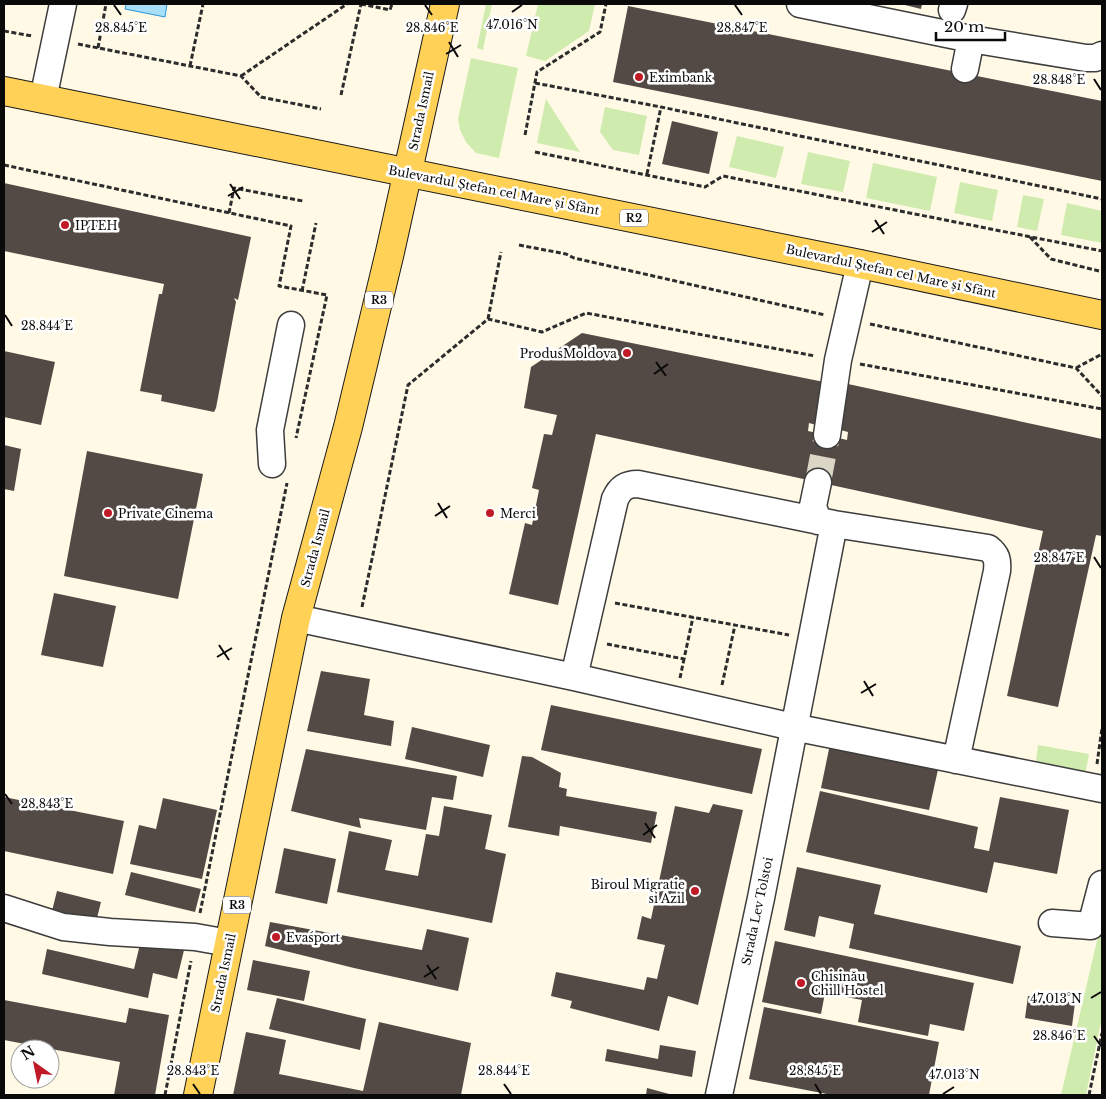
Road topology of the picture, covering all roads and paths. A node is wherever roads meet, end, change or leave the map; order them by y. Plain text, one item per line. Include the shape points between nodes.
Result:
1 (62, 4) edge
2 (106, 4) edge
3 (203, 4) edge
4 (347, 4) edge
5 (361, 4) edge
6 (392, 4) edge
7 (445, 4) edge
8 (606, 4) edge
9 (800, 4) edge
10 (4, 31) edge
11 (971, 39) junction
12 (56, 40) junction
13 (98, 48) junction
14 (1102, 55) edge
15 (190, 66) junction
16 (965, 70) dead end
17 (241, 76) junction
18 (535, 83) junction
19 (4, 91) edge
20 (341, 95) dead end
21 (43, 99) junction
22 (660, 107) junction
23 (321, 109) dead end
24 (525, 135) dead end
25 (535, 152) dead end
26 (4, 165) edge
27 (408, 173) junction
28 (647, 174) junction
29 (1102, 199) edge
30 (303, 201) dead end
31 (229, 213) junction
32 (316, 223) dead end
33 (1029, 236) junction
34 (519, 245) dead end
35 (1102, 251) edge
36 (501, 252) dead end
37 (566, 254) dead end
38 (860, 264) junction
39 (1099, 271) dead end
40 (302, 291) junction
41 (1102, 315) edge
42 (488, 319) junction
43 (291, 325) dead end
44 (1102, 354) edge
45 (838, 360) junction
46 (1076, 368) dead end
47 (1102, 409) edge
48 (827, 435) tunnel mouth
49 (296, 439) dead end
50 (280, 471) joint
51 (818, 482) tunnel mouth
52 (826, 522) junction
53 (605, 601) dead end
54 (693, 617) junction
55 (296, 618) junction
56 (735, 625) junction
57 (356, 632) junction
58 (794, 636) dead end
59 (607, 644) dead end
60 (684, 659) junction
61 (574, 677) junction
62 (680, 678) dead end
63 (722, 685) dead end
64 (793, 727) junction
65 (1102, 728) edge
66 (956, 760) junction
67 (1100, 777) edge
68 (1102, 884) edge
69 (4, 908) edge
70 (1052, 923) dead end
71 (195, 937) junction
72 (229, 943) junction
73 (1102, 1033) edge
74 (165, 1095) edge
75 (198, 1095) edge
76 (719, 1095) edge
77 (1089, 1095) edge

1 - 12 street
2 - 13 path
3 - 15 path
4 - 17 path
5 - 6 path via 390,10
5 - 20 path
7 - 27 main road, Strada Ismail
8 - 18 path via 600,32 537,72
9 - 11 street
10 - 12 path
11 - 14 street via 1086,58
11 - 16 street
12 - 13 path
12 - 21 street
13 - 15 path
15 - 17 path
17 - 23 path via 261,97
18 - 22 path
18 - 24 path
19 - 21 main road, Bulevardul Ștefan cel Mare și Sfânt / R2
21 - 27 main road, Bulevardul Ștefan cel Mare și Sfânt / R2
22 - 28 path
22 - 29 path
25 - 28 path
26 - 31 path
27 - 38 main road, Bulevardul Ștefan cel Mare și Sfânt / R2
27 - 55 main road, Strada Ismail / R3 via 348,427
28 - 33 path via 705,187 723,176
30 - 31 path via 234,188
31 - 40 path via 291,226 279,286
32 - 40 path
33 - 35 path
33 - 39 path via 1051,259
34 - 37 path
36 - 42 path
38 - 41 main road, Bulevardul Ștefan cel Mare și Sfânt / R2
38 - 45 street
40 - 49 path via 327,295
42 - 45 path via 542,332 586,312
42 - 57 path via 408,384
43 - 50 street via 270,430
44 - 46 path
45 - 47 path
45 - 48 street
50 - 71 path
51 - 52 street, Strada Lev Tolstoi via 813,506
52 - 61 street via 638,484 623,487 615,499
52 - 64 street, Strada Lev Tolstoi
52 - 66 street via 988,548 994,553 997,571
53 - 54 path
54 - 56 path
54 - 60 path
55 - 57 street
55 - 72 main road, Strada Ismail / R3
56 - 58 path
56 - 63 path
57 - 61 street
59 - 60 path
60 - 62 path
61 - 64 street
64 - 66 street
64 - 76 street, Strada Lev Tolstoi
65 - 67 path
66 - 67 street
68 - 70 street via 1091,926
69 - 71 street via 63,927
71 - 72 street
71 - 74 path
72 - 75 main road, Strada Ismail / R3
73 - 77 path

